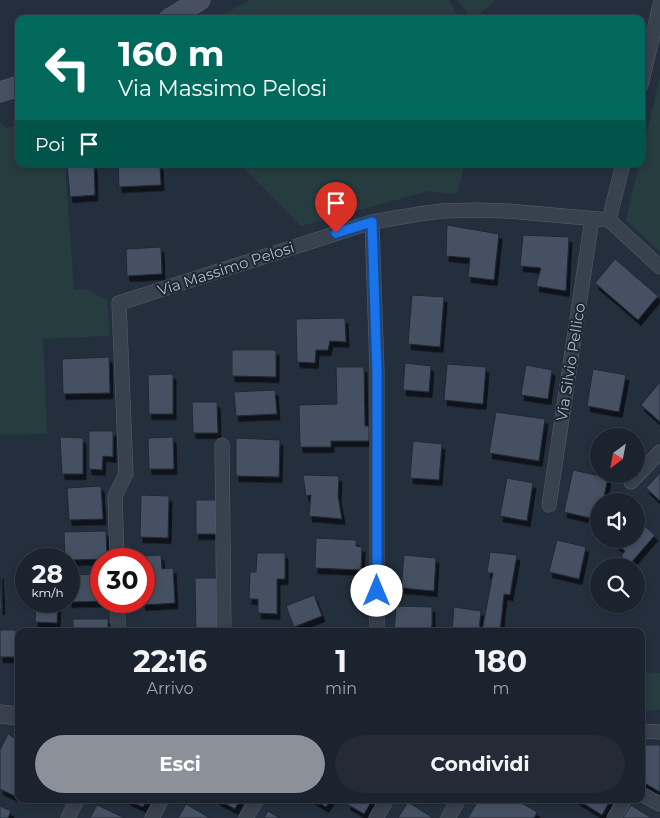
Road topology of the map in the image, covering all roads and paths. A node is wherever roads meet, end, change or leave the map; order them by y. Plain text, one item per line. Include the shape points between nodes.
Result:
1 (200, 0) edge
2 (660, 5) edge
3 (176, 15) edge
4 (645, 68) edge
5 (15, 87) edge
6 (0, 92) edge
7 (622, 167) edge
8 (592, 219) junction
9 (609, 220) junction
10 (372, 222) junction
11 (660, 267) edge
12 (222, 445) dead end
13 (660, 452) edge
14 (645, 468) edge
15 (549, 505) dead end
16 (116, 548) edge
17 (118, 613) edge
18 (118, 628) edge
19 (224, 628) edge
20 (377, 628) edge
21 (0, 714) edge
22 (15, 716) edge
23 (645, 731) edge
24 (660, 732) edge
25 (645, 796) edge
26 (75, 803) edge
27 (160, 803) edge
28 (255, 803) edge
29 (385, 803) edge
30 (457, 803) edge
31 (623, 803) edge
32 (660, 804) edge
33 (68, 818) edge
34 (152, 818) edge
35 (246, 818) edge
36 (376, 818) edge
37 (448, 818) edge
38 (614, 818) edge

1 - 3 main road
2 - 4 street
5 - 6 main road
7 - 9 street
8 - 9 street, Via Massimo Pelosi
8 - 10 street, Via Massimo Pelosi via 475,210 442,211
8 - 15 street, Via Silvio Pellico
9 - 11 street
10 - 16 street, Via Massimo Pelosi via 119,303 126,474 115,496
10 - 20 street via 377,372
12 - 19 street
13 - 14 street
17 - 18 street
21 - 22 street
23 - 24 street
25 - 32 street
26 - 33 street
27 - 34 street
28 - 35 street
29 - 36 street
30 - 37 street
31 - 38 street

